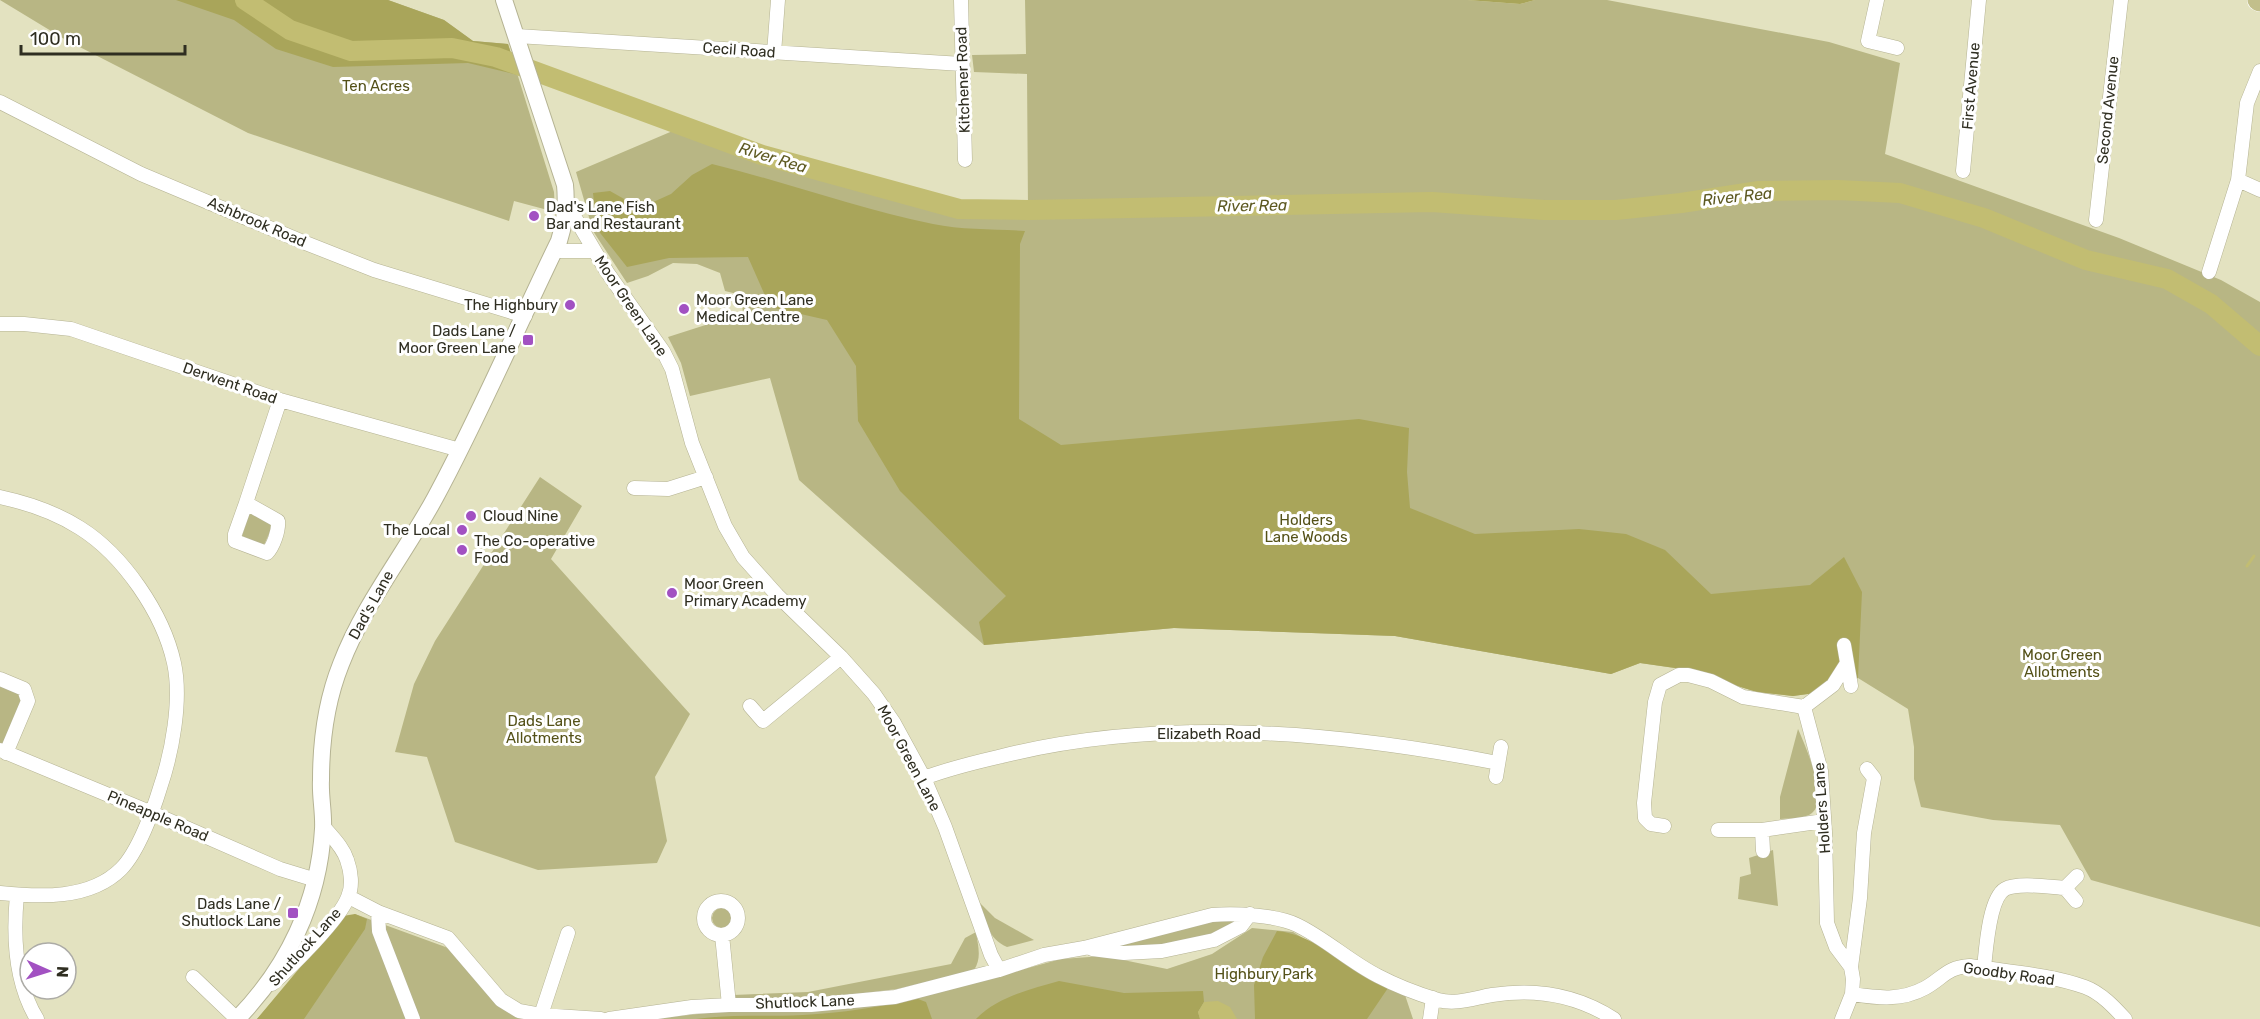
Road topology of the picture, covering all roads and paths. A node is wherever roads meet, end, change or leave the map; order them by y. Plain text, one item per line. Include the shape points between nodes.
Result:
1 (504, 0) edge
2 (778, 0) edge
3 (960, 0) edge
4 (1877, 0) edge
5 (1978, 0) edge
6 (2121, 0) edge
7 (519, 42) junction
8 (1897, 48) dead end
9 (774, 53) junction
10 (962, 63) junction
11 (2260, 71) edge
12 (0, 102) edge
13 (965, 160) dead end
14 (1963, 171) dead end
15 (2238, 180) junction
16 (2260, 190) edge
17 (567, 204) junction
18 (2096, 220) dead end
19 (555, 251) junction
20 (594, 251) junction
21 (2209, 272) dead end
22 (525, 316) junction
23 (0, 324) edge
24 (280, 400) junction
25 (460, 450) junction
26 (706, 477) junction
27 (634, 488) dead end
28 (0, 497) edge
29 (246, 503) dead end
30 (1844, 645) dead end
31 (841, 657) junction
32 (1847, 663) junction
33 (0, 679) edge
34 (1851, 686) dead end
35 (750, 706) dead end
36 (1803, 707) junction
37 (1501, 747) dead end
38 (3, 751) edge
39 (1498, 763) junction
40 (1867, 769) dead end
41 (1496, 777) dead end
42 (924, 778) junction
43 (152, 813) junction
44 (1824, 821) junction
45 (323, 826) junction
46 (1664, 826) dead end
47 (1718, 830) dead end
48 (1762, 831) junction
49 (1763, 851) dead end
50 (2077, 876) dead end
51 (316, 880) junction
52 (2065, 888) junction
53 (0, 893) edge
54 (17, 895) junction
55 (349, 897) junction
56 (2076, 901) dead end
57 (378, 912) junction
58 (1250, 914) junction
59 (568, 933) dead end
60 (722, 935) dead end
61 (1084, 948) junction
62 (1851, 967) junction
63 (1984, 968) junction
64 (999, 970) junction
65 (193, 977) dead end
66 (1852, 994) junction
67 (260, 995) junction
68 (1432, 998) junction
69 (729, 1005) junction
70 (541, 1015) junction
71 (36, 1019) edge
72 (237, 1019) edge
73 (413, 1019) edge
74 (601, 1019) edge
75 (609, 1019) edge
76 (1430, 1019) edge
77 (1614, 1019) edge
78 (1842, 1019) edge
79 (2125, 1019) edge

1 - 7 street, Moor Green Lane
2 - 9 street
3 - 10 street, Kitchener Road
4 - 8 street via 1868,41
5 - 14 street, First Avenue
6 - 18 street, Second Avenue
7 - 9 street, Cecil Road
7 - 17 street, Moor Green Lane via 566,184
9 - 10 street, Cecil Road
10 - 13 street, Kitchener Road
11 - 15 street via 2247,103
12 - 22 street, Ashbrook Road via 141,174 303,242 374,270
15 - 16 street
15 - 21 street
17 - 19 street, Dad's Lane
17 - 20 street, Moor Green Lane
19 - 20 street, Moor Green Lane
19 - 22 street, Dad's Lane
20 - 26 street, Moor Green Lane via 672,369 692,443
22 - 25 street, Dad's Lane
23 - 24 street, Derwent Road via 70,329
24 - 25 street, Derwent Road
24 - 29 street
25 - 45 street, Dad's Lane via 367,606 339,667 322,748
26 - 27 street via 668,489
26 - 31 street, Moor Green Lane via 725,526 743,557
28 - 43 street via 24,502 81,529 110,552 139,587 158,619 174,663 176,711 168,760
30 - 32 street
31 - 35 street via 764,722
31 - 42 street, Moor Green Lane via 874,693
32 - 34 street
32 - 36 street via 1833,686
33 - 38 street via 24,688 28,701
36 - 44 street, Holders Lane via 1821,771
36 - 46 street via 1743,697 1688,675 1678,675 1660,685 1644,803 1645,818 1651,824
37 - 39 street
38 - 43 street, Pineapple Road
39 - 41 street
39 - 42 street, Elizabeth Road via 1341,738 1190,733 1125,735 1038,747
40 - 62 street via 1874,778 1864,833
42 - 64 street, Moor Green Lane
43 - 51 street, Pineapple Road via 280,869
43 - 54 street via 121,869 104,881 66,894
44 - 48 street
44 - 62 street, Holders Lane via 1827,923 1836,947
45 - 51 street, Dad's Lane
45 - 55 street, Shutlock Lane via 348,861
47 - 48 street
48 - 49 street
50 - 52 street
51 - 67 street, Dad's Lane via 291,946
52 - 56 street
52 - 63 street via 2016,886 1998,895
53 - 54 street
54 - 71 street via 16,948 25,998
55 - 57 street, Shutlock Lane
55 - 67 street, Shutlock Lane via 335,919
57 - 70 street, Shutlock Lane via 448,938 501,1000 519,1011
57 - 73 street via 379,931
58 - 61 street via 1212,915
58 - 61 street via 1241,926 1220,937 1162,951 1124,953
58 - 68 street via 1295,924 1378,976
59 - 70 street
60 - 69 street
61 - 64 street via 1044,955
62 - 66 street
63 - 66 street, Goodby Road via 1957,966 1925,988 1898,998
63 - 79 street, Goodby Road via 2086,987 2111,1003
64 - 69 street, Shutlock Lane via 895,997 811,1005
65 - 72 street
66 - 78 street
67 - 72 street, Dad's Lane
68 - 76 street
68 - 77 street via 1445,1002 1526,992 1553,994 1592,1006
69 - 75 street, Shutlock Lane
70 - 74 street, Shutlock Lane

